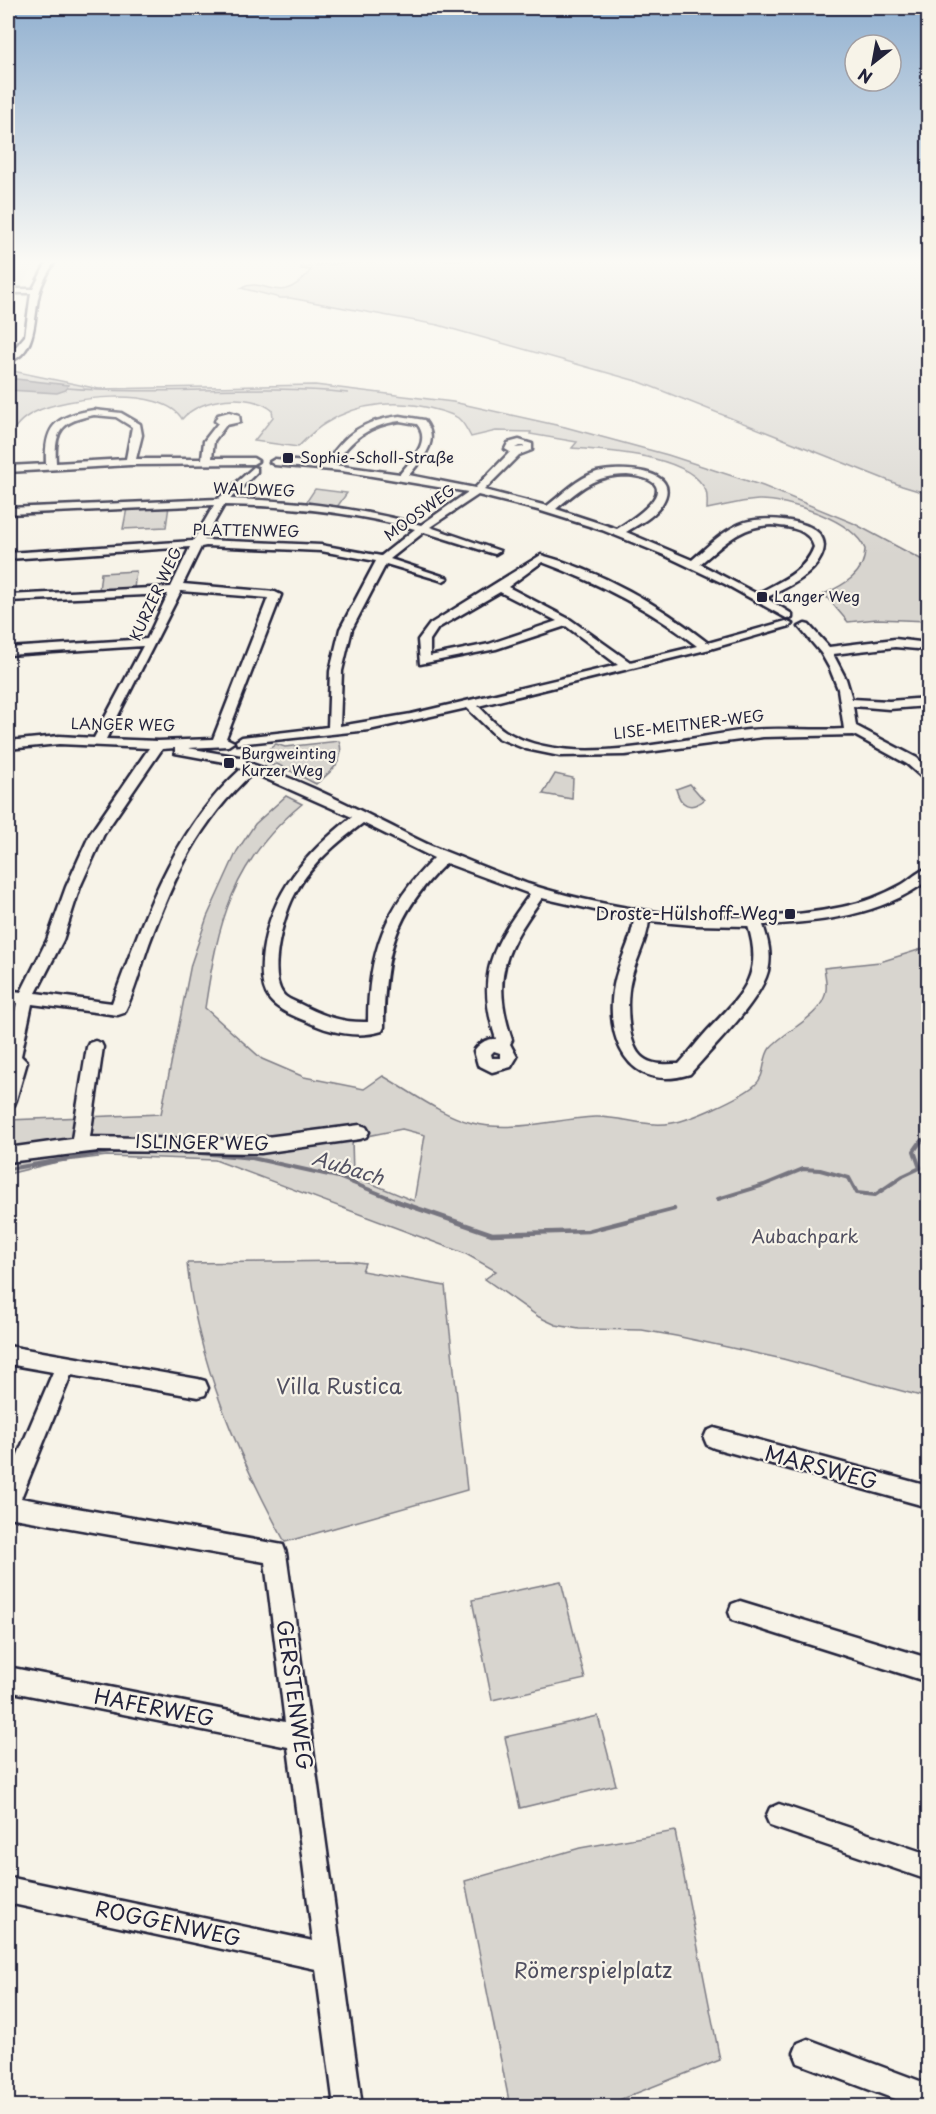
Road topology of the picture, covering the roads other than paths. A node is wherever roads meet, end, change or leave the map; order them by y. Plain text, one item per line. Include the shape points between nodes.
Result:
1 (224, 422) dead end
2 (517, 452) dead end
3 (207, 461) junction
4 (130, 462) junction
5 (262, 462) junction
6 (51, 466) junction
7 (328, 466) junction
8 (8, 469) edge
9 (404, 475) junction
10 (477, 490) junction
11 (220, 503) junction
12 (548, 510) junction
13 (8, 512) edge
14 (423, 527) junction
15 (618, 533) junction
16 (195, 544) junction
17 (495, 551) dead end
18 (8, 556) edge
19 (382, 559) junction
20 (694, 564) junction
21 (443, 578) dead end
22 (500, 587) junction
23 (176, 589) junction
24 (8, 598) edge
25 (758, 598) junction
26 (796, 619) junction
27 (567, 622) junction
28 (151, 642) junction
29 (928, 646) edge
30 (706, 647) junction
31 (8, 651) edge
32 (827, 651) junction
33 (628, 666) junction
34 (847, 702) junction
35 (928, 702) edge
36 (470, 704) junction
37 (334, 730) junction
38 (855, 731) junction
39 (266, 738) junction
40 (99, 740) junction
41 (218, 741) junction
42 (240, 742) junction
43 (8, 745) edge
44 (158, 745) junction
45 (228, 760) junction
46 (253, 760) junction
47 (928, 772) edge
48 (361, 817) junction
49 (444, 856) junction
50 (928, 873) edge
51 (538, 893) junction
52 (642, 916) junction
53 (754, 922) junction
54 (8, 996) edge
55 (26, 998) junction
56 (501, 1046) dead end
57 (95, 1047) dead end
58 (8, 1100) edge
59 (360, 1132) dead end
60 (80, 1145) junction
61 (8, 1155) edge
62 (8, 1355) edge
63 (66, 1364) junction
64 (198, 1388) dead end
65 (714, 1438) dead end
66 (928, 1497) edge
67 (8, 1504) edge
68 (740, 1612) dead end
69 (928, 1670) edge
70 (8, 1679) edge
71 (300, 1737) junction
72 (779, 1817) dead end
73 (928, 1867) edge
74 (8, 1890) edge
75 (328, 1958) junction
76 (808, 2053) dead end
77 (928, 2098) edge
78 (348, 2106) edge

1 - 3 street via 209,441
2 - 10 street, MOOSWEG
3 - 4 street
3 - 5 street
4 - 6 street
4 - 6 street via 136,426 121,415 103,412 74,418 56,430 51,440
5 - 7 street
5 - 11 street, KURZER WEG
6 - 8 street
7 - 9 street
7 - 9 street via 358,431 379,421 403,418 422,425 427,440
9 - 10 street
10 - 12 street
10 - 14 street, MOOSWEG
11 - 13 street, WALDWEG
11 - 14 street, WALDWEG via 340,510
11 - 16 street, KURZER WEG
12 - 15 street
12 - 15 street via 597,475 619,471 643,473 658,483 660,499
14 - 17 street, WALDWEG
14 - 19 street, MOOSWEG
15 - 20 street
16 - 18 street, PLATTENWEG
16 - 19 street, PLATTENWEG via 321,548
16 - 23 street, KURZER WEG
19 - 21 street, PLATTENWEG
19 - 37 street, MOOSWEG via 346,629 336,671
20 - 25 street
20 - 25 street via 751,523 773,520 812,534 818,542 814,560 795,577
22 - 27 street
22 - 27 street via 434,626 424,640 423,661 492,647
22 - 30 street via 541,558 640,601 676,622
23 - 24 street
23 - 28 street, KURZER WEG
23 - 41 street via 275,595
25 - 26 street
26 - 30 street, LANGER WEG
26 - 32 street
27 - 33 street
28 - 31 street
28 - 40 street, KURZER WEG
29 - 32 street via 895,644
30 - 33 street, LANGER WEG
32 - 34 street via 838,670
33 - 36 street, LANGER WEG
34 - 35 street
34 - 38 street via 848,723
36 - 37 street, LANGER WEG
36 - 38 street, LISE-MEITNER-WEG via 505,736 565,751 662,748 778,731 828,735
37 - 39 street, LANGER WEG
38 - 47 street
39 - 42 street, LANGER WEG
39 - 46 street
40 - 43 street, LANGER WEG
40 - 44 street, LANGER WEG
41 - 42 street, LANGER WEG
41 - 44 street, LANGER WEG
42 - 45 street via 223,748 222,755
42 - 46 street via 251,744
44 - 45 street
44 - 55 street via 97,834 73,886 55,940
45 - 46 street
46 - 48 street
46 - 55 street via 216,801 188,842 161,897 118,1009
48 - 49 street
48 - 49 street via 298,877 287,893 274,932 271,983 275,995 323,1024 356,1029 376,1027 378,979 394,922 402,903
49 - 51 street
50 - 53 street via 898,894 870,905 814,917
51 - 52 street
51 - 56 street via 511,930 494,974 495,1018 504,1040
52 - 53 street
52 - 53 street via 621,987 622,1030 634,1060 646,1067 672,1071 684,1070 753,992 763,966
54 - 55 street
55 - 58 street via 11,1062 19,1062
57 - 60 street
59 - 60 street, ISLINGER WEG via 227,1147 131,1142
60 - 61 street, ISLINGER WEG
62 - 63 street
63 - 64 street
63 - 67 street
65 - 66 street, MARSWEG
67 - 71 street, GERSTENWEG via 275,1553
68 - 69 street
70 - 71 street, HAFERWEG
71 - 75 street, GERSTENWEG
72 - 73 street
74 - 75 street, ROGGENWEG
75 - 78 street, GERSTENWEG
76 - 77 street

